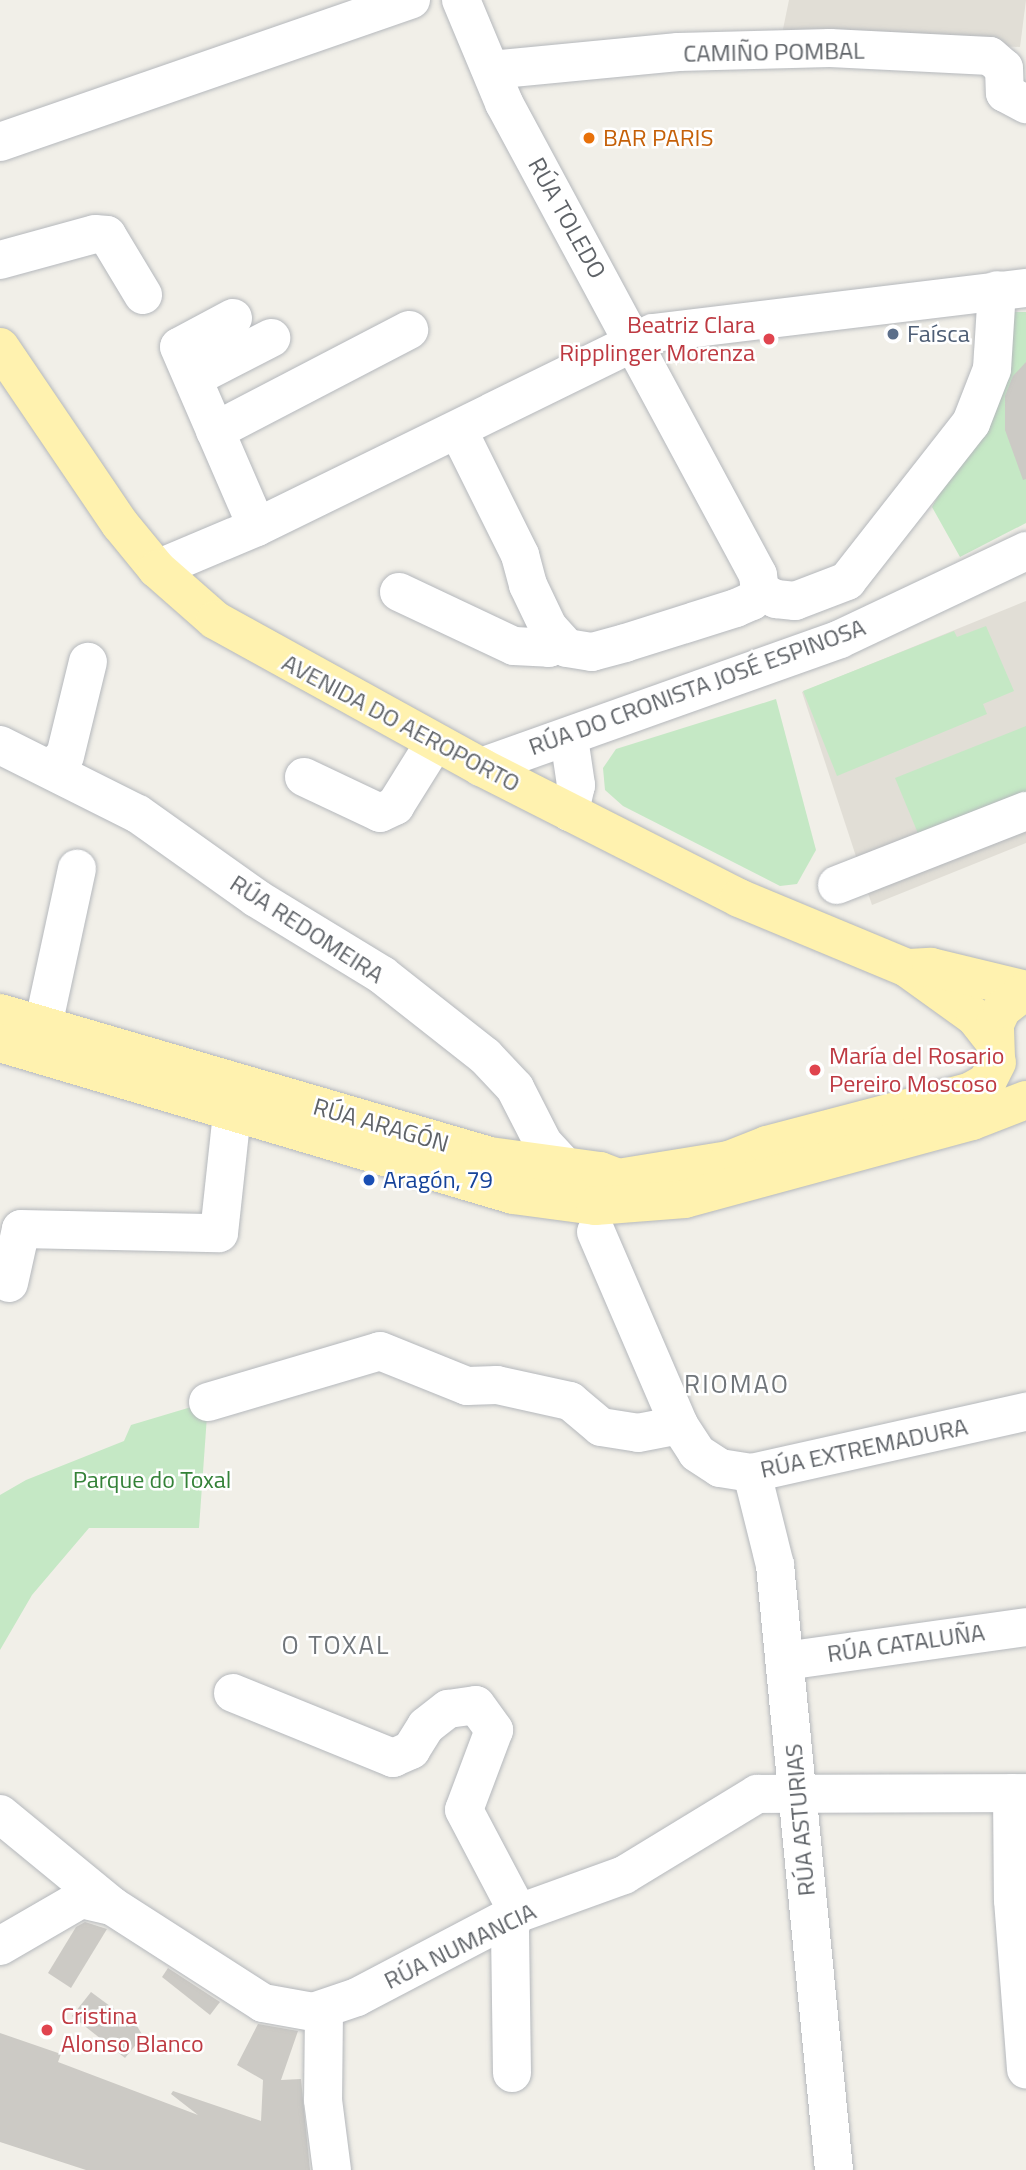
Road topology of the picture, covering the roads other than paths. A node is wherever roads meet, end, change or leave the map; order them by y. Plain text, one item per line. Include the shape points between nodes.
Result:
1 (411, 0) edge
2 (461, 0) edge
3 (491, 71) junction
4 (1026, 104) edge
5 (0, 142) edge
6 (0, 260) edge
7 (1012, 289) edge
8 (144, 295) dead end
9 (233, 318) dead end
10 (409, 330) dead end
11 (271, 338) dead end
12 (635, 341) junction
13 (0, 347) edge
14 (193, 378) junction
15 (215, 430) junction
16 (458, 430) junction
17 (257, 527) junction
18 (1026, 551) edge
19 (157, 569) junction
20 (760, 591) junction
21 (399, 592) dead end
22 (558, 642) junction
23 (88, 663) dead end
24 (555, 741) junction
25 (435, 742) junction
26 (0, 745) edge
27 (481, 767) junction
28 (51, 768) junction
29 (304, 776) dead end
30 (535, 794) junction
31 (1026, 811) edge
32 (570, 812) junction
33 (77, 869) dead end
34 (837, 885) dead end
35 (1026, 964) edge
36 (919, 968) junction
37 (1026, 990) edge
38 (0, 1013) edge
39 (43, 1026) junction
40 (0, 1043) edge
41 (995, 1051) junction
42 (1026, 1090) edge
43 (1026, 1100) edge
44 (232, 1113) junction
45 (566, 1168) junction
46 (603, 1205) junction
47 (9, 1283) dead end
48 (208, 1402) dead end
49 (1026, 1412) edge
50 (680, 1426) junction
51 (752, 1473) junction
52 (1026, 1627) edge
53 (785, 1661) junction
54 (233, 1693) dead end
55 (796, 1792) junction
56 (1019, 1793) edge
57 (0, 1814) edge
58 (112, 1906) junction
59 (511, 1916) junction
60 (0, 1945) edge
61 (324, 2010) junction
62 (1026, 2070) edge
63 (512, 2073) dead end
64 (332, 2170) edge
65 (834, 2170) edge

1 - 5 street
2 - 3 street, RÚA TOLEDO
3 - 4 street, CAMIÑO POMBAL via 678,52 830,48 990,55 1004,68 1005,93
3 - 12 street, RÚA TOLEDO
6 - 8 street via 95,234 107,235
7 - 12 street via 682,327
7 - 20 street via 992,369 971,423 847,581 795,601
9 - 14 street via 179,347
10 - 15 street
11 - 14 street
12 - 16 street
12 - 20 street, RÚA TOLEDO via 758,575
13 - 19 main road, AVENIDA DO AEROPORTO via 87,481
14 - 15 street
15 - 17 street
16 - 17 street
16 - 22 street
17 - 19 street
18 - 24 street, RÚA DO CRONISTA JOSÉ ESPINOSA via 840,639
19 - 25 main road, AVENIDA DO AEROPORTO via 188,599 253,644
20 - 22 street via 752,601 736,608 592,652
21 - 22 street via 514,646 548,648
23 - 28 street via 65,756
24 - 27 street, RÚA DO CRONISTA JOSÉ ESPINOSA
24 - 30 street
24 - 32 street via 576,785
25 - 27 main road, AVENIDA DO AEROPORTO
25 - 29 street via 395,806 380,813
26 - 28 street, RÚA REDOMEIRA
27 - 30 main road, AVENIDA DO AEROPORTO
28 - 45 street, RÚA REDOMEIRA via 138,814 256,898 382,975 515,1088 543,1143
30 - 32 main road, AVENIDA DO AEROPORTO
31 - 34 street
32 - 36 main road, AVENIDA DO AEROPORTO via 738,898
33 - 39 street
35 - 36 main road via 963,960
36 - 37 main road, AVENIDA DO AEROPORTO
36 - 41 main road, AVENIDA DO AEROPORTO via 975,1017
37 - 41 main road, RÚA ARAGÓN via 1002,1009
38 - 39 main road, RÚA ARAGÓN
39 - 45 main road, RÚA ARAGÓN via 490,1156
40 - 44 main road, RÚA ARAGÓN
41 - 42 main road via 1003,1073
41 - 46 main road, RÚA ARAGÓN via 987,1082 969,1092 729,1160
43 - 46 main road, RÚA ARAGÓN via 972,1121 685,1199
44 - 46 main road, RÚA ARAGÓN via 513,1195
44 - 47 street via 219,1233 21,1229
45 - 46 main road, RÚA ARAGÓN via 600,1171
46 - 50 street, RÚA EXTREMADURA
48 - 50 street via 380,1351 467,1386 496,1385 570,1401 601,1427 638,1433
49 - 51 street, RÚA EXTREMADURA
50 - 51 street, RÚA EXTREMADURA via 706,1462
51 - 53 street, RÚA ASTURIAS via 775,1565
52 - 53 street, RÚA CATALUÑA
53 - 55 street, RÚA ASTURIAS
54 - 59 street via 393,1758 411,1750 426,1726 448,1709 476,1705 494,1730 464,1810 514,1905
55 - 56 street, RÚA NUMANCIA
55 - 59 street, RÚA NUMANCIA via 757,1794 624,1875
55 - 65 street, RÚA ASTURIAS
56 - 62 street via 1013,1900
57 - 58 street
58 - 60 street, RÚA NUMANCIA via 71,1901
58 - 61 street, RÚA NUMANCIA via 263,2003 289,2010
59 - 61 street, RÚA NUMANCIA
59 - 63 street
61 - 64 street via 323,2100

